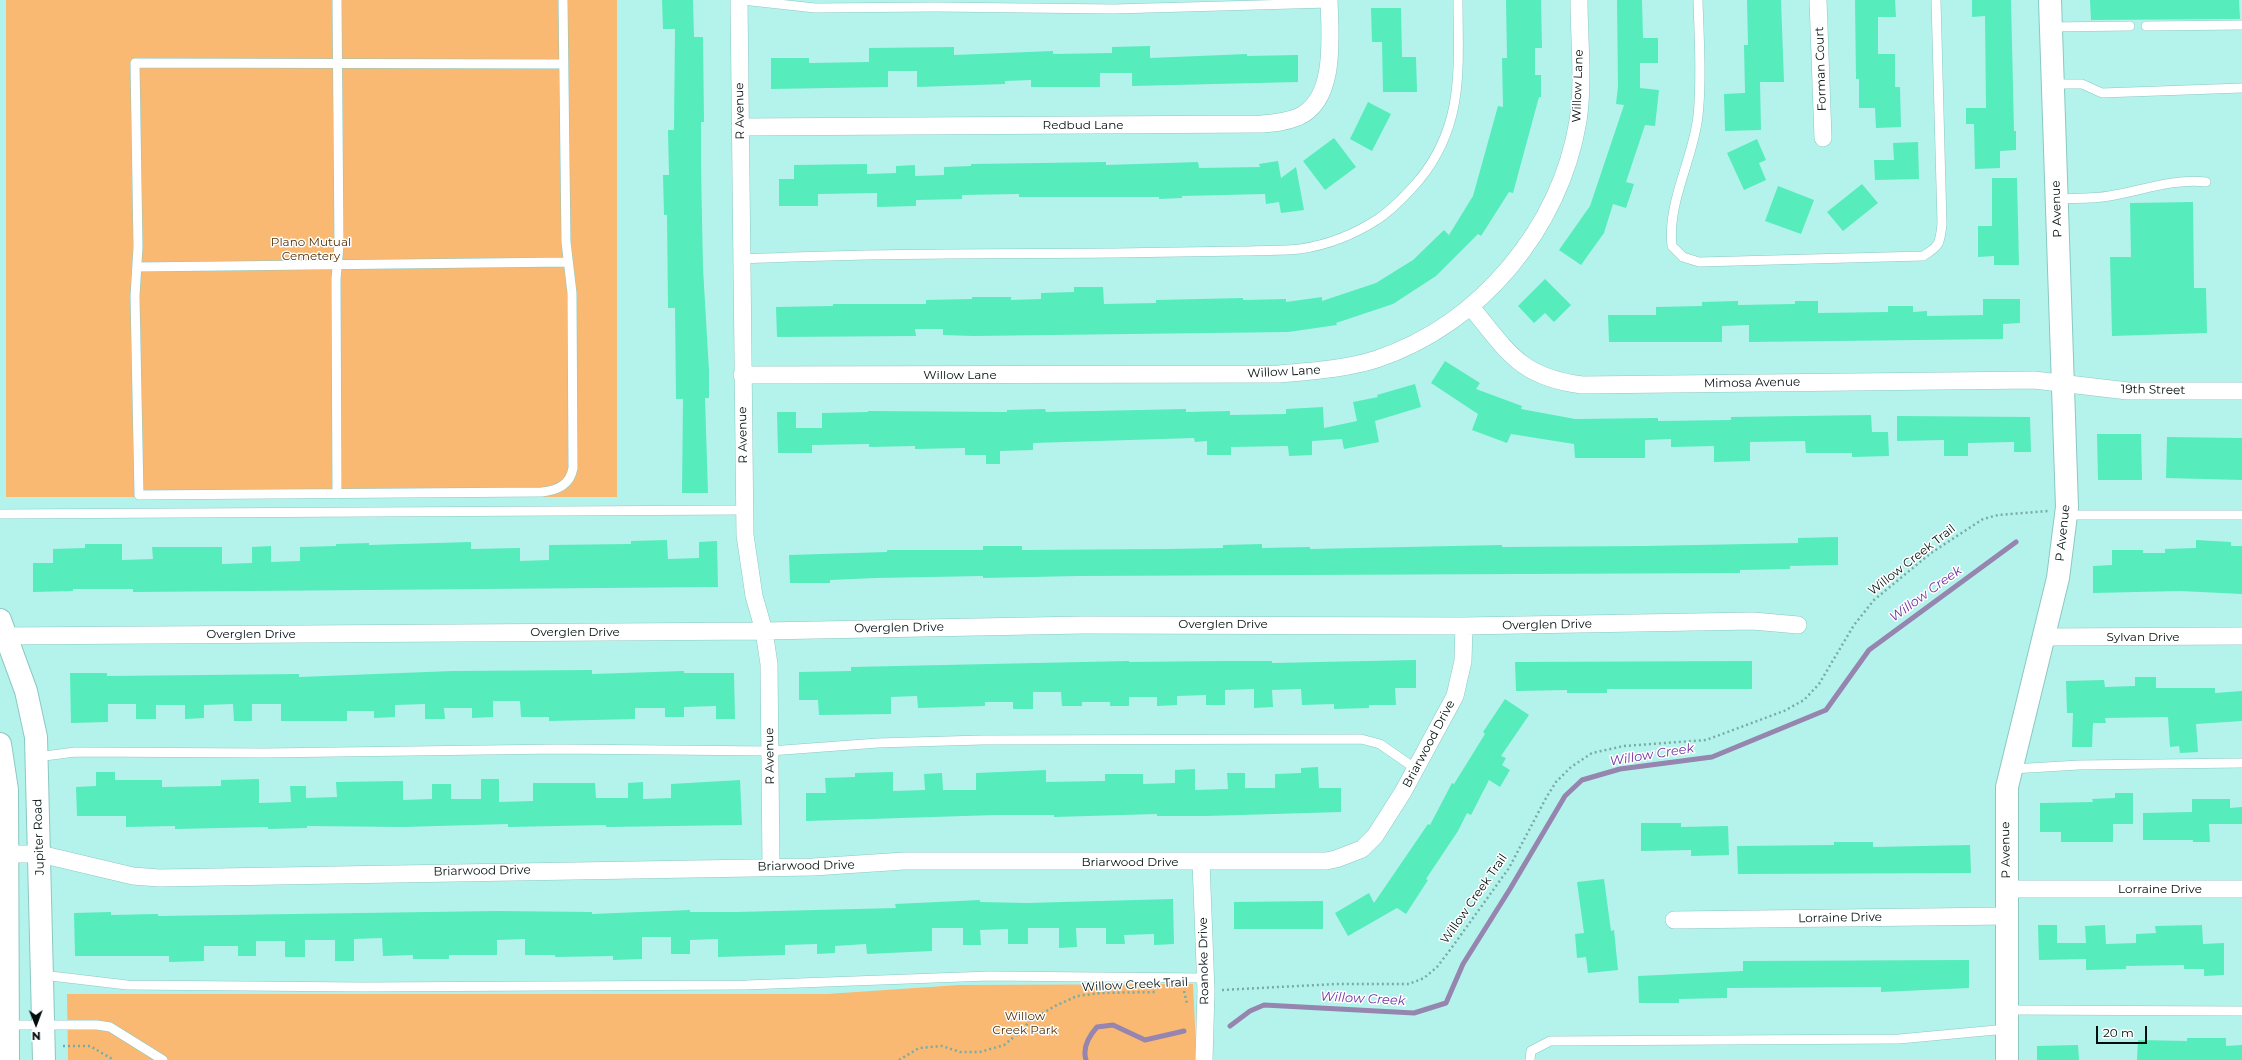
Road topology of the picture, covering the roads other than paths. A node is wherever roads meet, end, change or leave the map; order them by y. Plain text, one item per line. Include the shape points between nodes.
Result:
1 (337, 0) edge
2 (563, 0) edge
3 (738, 0) edge
4 (742, 0) edge
5 (1458, 0) edge
6 (1579, 0) edge
7 (1698, 0) edge
8 (1818, 0) edge
9 (1936, 0) edge
10 (2050, 0) edge
11 (1329, 2) edge
12 (2242, 25) edge
13 (2130, 26) dead end
14 (2146, 26) dead end
15 (2051, 27) junction
16 (337, 63) junction
17 (564, 64) junction
18 (2052, 84) junction
19 (2242, 88) edge
20 (740, 127) junction
21 (1823, 138) dead end
22 (2206, 182) dead end
23 (2057, 199) junction
24 (741, 259) junction
25 (568, 262) junction
26 (338, 265) junction
27 (137, 267) junction
28 (1471, 307) junction
29 (742, 375) junction
30 (2064, 384) junction
31 (2242, 391) edge
32 (337, 494) junction
33 (744, 510) junction
34 (2066, 511) junction
35 (0, 514) edge
36 (2242, 515) edge
37 (1798, 625) dead end
38 (1464, 626) junction
39 (2, 630) edge
40 (764, 631) junction
41 (2242, 636) edge
42 (2044, 637) junction
43 (0, 744) edge
44 (770, 751) junction
45 (37, 757) junction
46 (2242, 763) edge
47 (1416, 769) junction
48 (2010, 769) junction
49 (4, 854) edge
50 (40, 854) junction
51 (1201, 862) junction
52 (771, 867) junction
53 (2006, 889) junction
54 (2242, 889) edge
55 (2006, 916) junction
56 (1674, 920) dead end
57 (42, 974) junction
58 (1206, 984) junction
59 (2242, 1010) edge
60 (2007, 1020) junction
61 (8, 1025) junction
62 (43, 1025) junction
63 (54, 1056) edge
64 (8, 1060) edge
65 (163, 1060) edge
66 (1204, 1060) edge
67 (1530, 1060) edge
68 (2007, 1060) edge

1 - 16 lane
2 - 17 lane
3 - 20 street, R Avenue
4 - 11 lane via 815,8 1114,9
5 - 24 lane via 1458,61 1454,108 1450,127 1431,165 1410,190 1380,218 1360,230 1325,244 1299,249 1191,252
6 - 28 street, Willow Lane via 1578,120 1566,165 1552,202 1527,246 1498,281
7 - 9 lane via 1698,116 1672,215 1670,232 1672,246 1683,257 1699,262 1923,256 1940,243 1942,224
8 - 21 street, Forman Court
10 - 15 street, P Avenue
11 - 20 street, Redbud Lane via 1330,50 1326,81 1316,104 1299,117 1289,120 1262,124
12 - 14 lane
13 - 15 lane
15 - 18 street, P Avenue
16 - 17 lane
16 - 26 lane
16 - 27 lane via 136,63
17 - 25 lane
18 - 19 lane via 2082,84 2102,93
18 - 23 street, P Avenue
20 - 24 street, R Avenue
22 - 23 lane via 2192,180 2108,196
23 - 30 street, P Avenue
24 - 29 street, R Avenue
25 - 26 lane
25 - 32 lane via 572,293 573,468 567,483 542,492
26 - 27 lane
26 - 32 lane
27 - 32 lane via 135,296 138,495
28 - 29 street, Willow Lane via 1400,349 1377,359 1324,370 1279,374
28 - 30 street, Mimosa Avenue via 1510,355 1528,369 1546,378 1576,384 2034,380
29 - 33 street, R Avenue
30 - 31 street, 19th Street via 2128,391
30 - 34 street, P Avenue
33 - 35 lane
33 - 40 street, R Avenue via 744,535 749,569
34 - 36 lane
34 - 42 street, P Avenue via 2062,558
37 - 38 street, Overglen Drive via 1753,621
38 - 40 street, Overglen Drive via 1092,625
38 - 47 street, Briarwood Drive via 1463,661 1455,696
39 - 40 street, Overglen Drive
39 - 45 street, Jupiter Road via 26,691 36,737
40 - 44 street, R Avenue via 769,664
41 - 42 street, Sylvan Drive
42 - 48 street, P Avenue
43 - 49 street via 7,790
44 - 45 lane via 559,749 281,753 75,752
44 - 47 lane via 878,743 982,740 1361,739 1380,744
44 - 52 street, R Avenue
45 - 50 street, Jupiter Road
46 - 48 lane via 2079,765
47 - 51 street, Briarwood Drive via 1374,836 1362,849 1326,861
48 - 53 street, P Avenue via 2005,819
49 - 50 street, Briarwood Drive
49 - 61 street
50 - 52 street, Briarwood Drive via 133,876 159,878
50 - 57 street, Jupiter Road
51 - 52 street, Briarwood Drive via 904,861
51 - 58 street, Roanoke Drive
53 - 54 street, Lorraine Drive
53 - 55 street, P Avenue
55 - 56 street, Lorraine Drive
55 - 60 street, P Avenue
57 - 58 lane via 127,985 346,987 746,985 989,976
57 - 62 street, Jupiter Road
58 - 66 street, Roanoke Drive
59 - 60 lane
60 - 67 lane via 1899,1039 1550,1041 1532,1051
60 - 68 street, P Avenue
61 - 62 lane
61 - 64 street
62 - 63 street, Jupiter Road
62 - 65 lane via 110,1027

